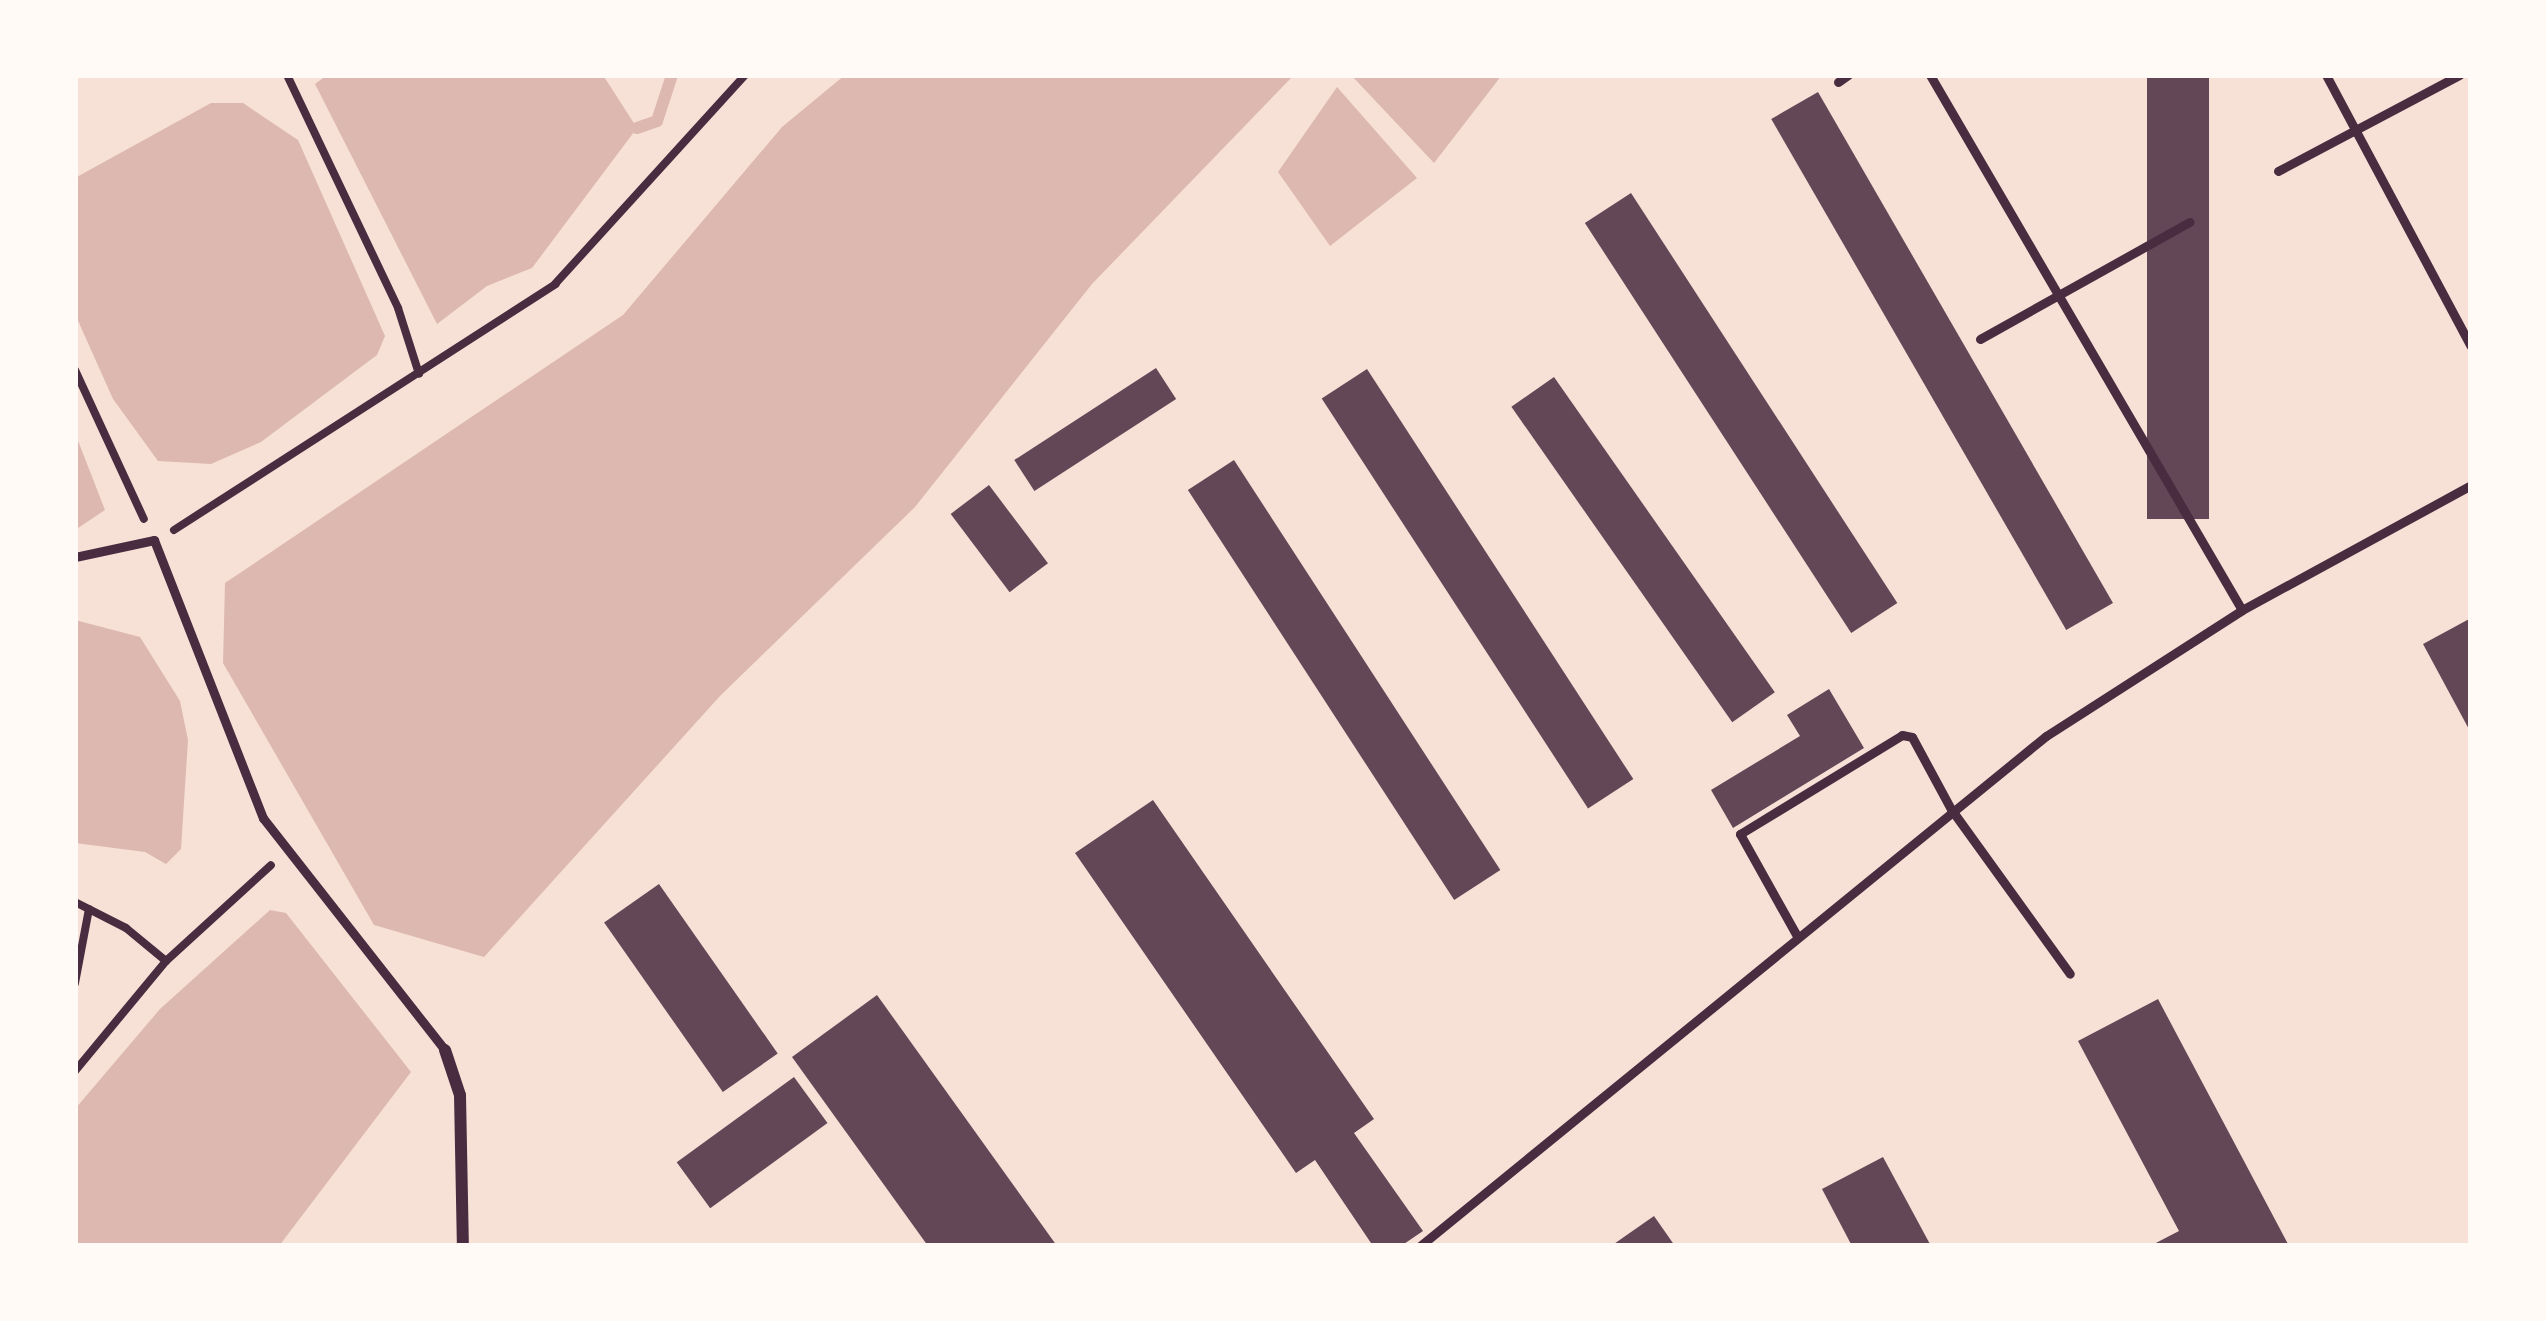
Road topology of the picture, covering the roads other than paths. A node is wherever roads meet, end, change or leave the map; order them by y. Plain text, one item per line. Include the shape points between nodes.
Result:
1 (1848, 75) edge
2 (1930, 75) edge
3 (2326, 75) edge
4 (2459, 75) edge
5 (1838, 82) dead end
6 (2355, 129) junction
7 (2278, 171) dead end
8 (2189, 221) dead end
9 (2059, 297) junction
10 (1980, 339) dead end
11 (2471, 346) edge
12 (2471, 485) edge
13 (75, 557) edge
14 (2242, 610) junction
15 (1951, 809) junction
16 (1797, 936) junction
17 (2070, 974) dead end
18 (445, 1050) joint
19 (463, 1246) edge
20 (1420, 1246) edge

1 - 5 lane
2 - 9 lane
3 - 6 lane
4 - 6 lane
6 - 7 lane
6 - 11 lane
8 - 9 lane
9 - 10 lane
9 - 14 lane
12 - 14 lane
13 - 18 lane via 154,540 263,818
14 - 15 lane via 2046,736
15 - 16 lane
15 - 16 lane via 1912,737 1902,735 1740,834
15 - 17 lane
16 - 20 lane
18 - 19 street via 460,1095

